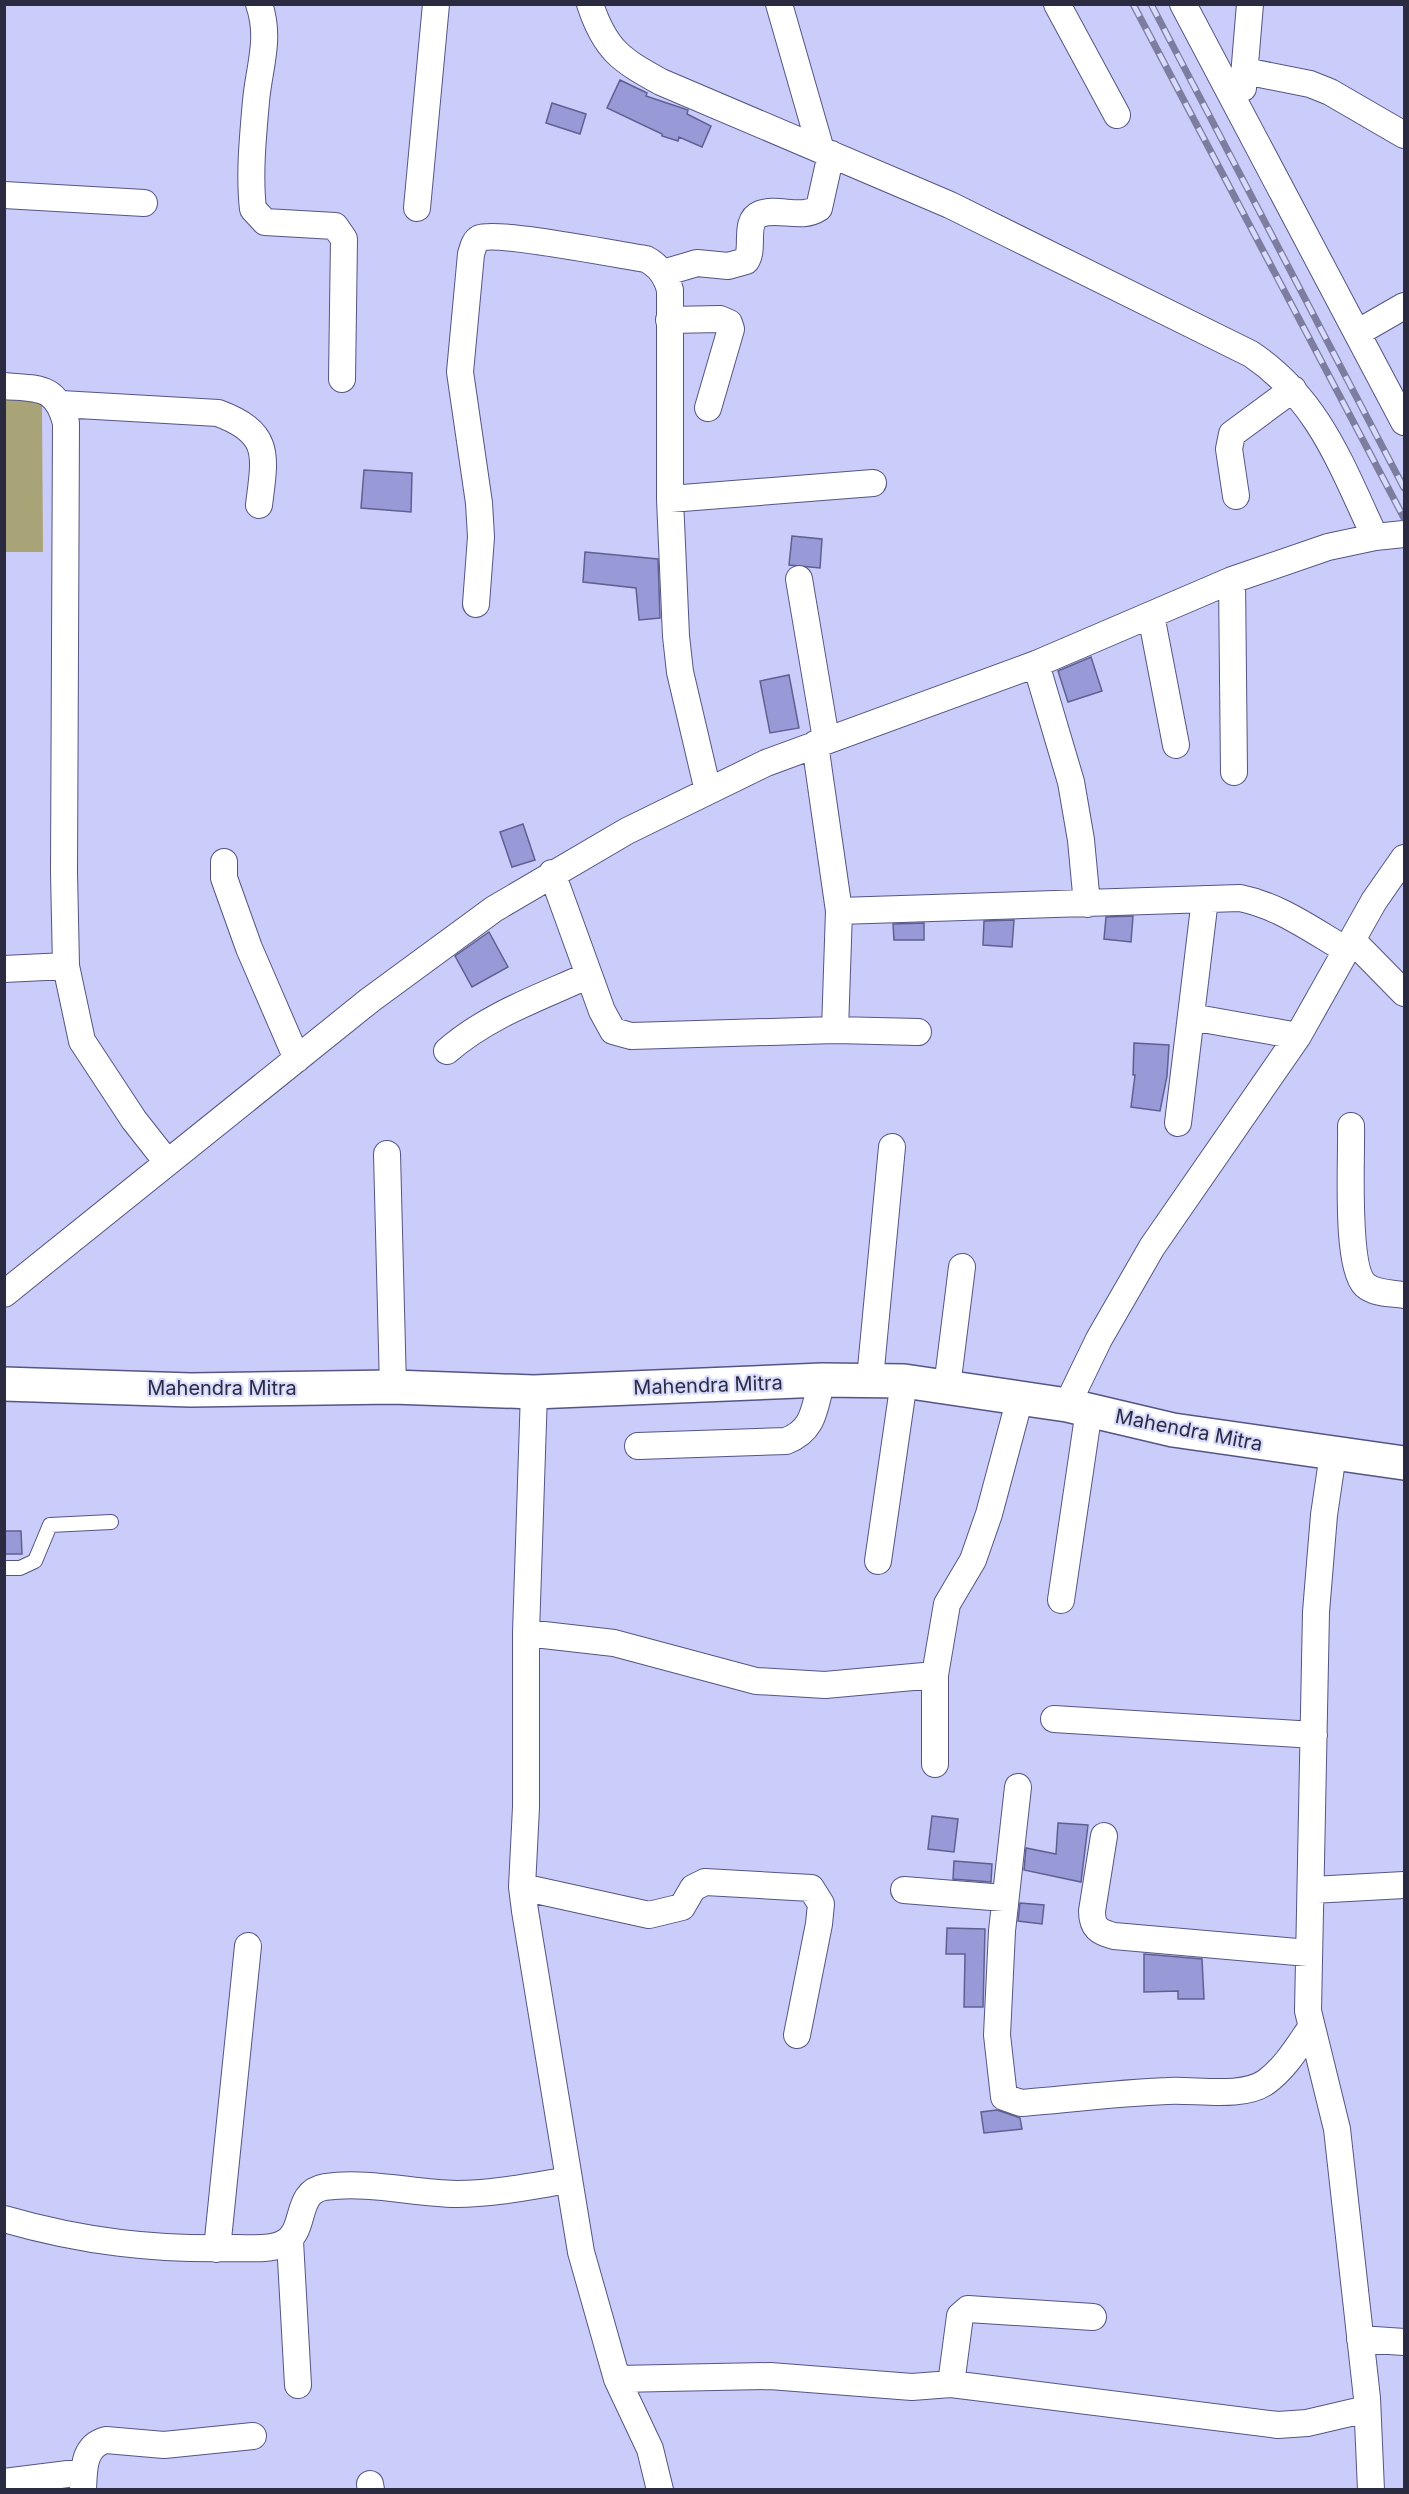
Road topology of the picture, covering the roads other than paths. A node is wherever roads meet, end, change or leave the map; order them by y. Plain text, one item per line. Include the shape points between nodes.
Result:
1 (259, 4) edge
2 (436, 4) edge
3 (590, 4) edge
4 (779, 4) edge
5 (1057, 4) edge
6 (1183, 4) edge
7 (1250, 4) edge
8 (1245, 70) junction
9 (1239, 112) junction
10 (1117, 114) dead end
11 (1404, 135) edge
12 (826, 152) junction
13 (4, 195) edge
14 (144, 202) dead end
15 (417, 208) dead end
16 (663, 273) junction
17 (1404, 306) edge
18 (669, 320) junction
19 (1357, 333) junction
20 (342, 380) dead end
21 (4, 386) edge
22 (1293, 389) junction
23 (61, 404) junction
24 (708, 408) dead end
25 (1404, 422) edge
26 (873, 483) dead end
27 (1236, 495) dead end
28 (670, 499) junction
29 (259, 505) dead end
30 (1404, 534) edge
31 (1375, 537) junction
32 (799, 579) dead end
33 (1232, 580) junction
34 (476, 604) dead end
35 (1151, 615) junction
36 (1036, 664) junction
37 (820, 742) junction
38 (1176, 745) dead end
39 (1234, 772) dead end
40 (708, 791) junction
41 (1404, 858) edge
42 (224, 862) dead end
43 (552, 873) junction
44 (1205, 899) junction
45 (1087, 904) junction
46 (839, 911) junction
47 (1350, 946) junction
48 (66, 966) junction
49 (4, 969) edge
50 (590, 975) junction
51 (1404, 993) edge
52 (1191, 1017) junction
53 (835, 1030) junction
54 (918, 1032) dead end
55 (1298, 1036) junction
56 (447, 1051) dead end
57 (297, 1059) junction
58 (1178, 1123) dead end
59 (1351, 1126) dead end
60 (892, 1147) dead end
61 (387, 1154) dead end
62 (167, 1162) junction
63 (962, 1267) dead end
64 (4, 1294) edge
65 (1404, 1295) edge
66 (870, 1379) junction
67 (822, 1380) junction
68 (904, 1380) junction
69 (4, 1384) edge
70 (393, 1387) junction
71 (947, 1387) junction
72 (534, 1392) junction
73 (1020, 1398) junction
74 (1078, 1408) junction
75 (638, 1446) dead end
76 (1333, 1455) junction
77 (1404, 1463) edge
78 (111, 1522) dead end
79 (878, 1560) dead end
80 (4, 1568) edge
81 (1061, 1600) dead end
82 (526, 1633) junction
83 (935, 1675) junction
84 (1054, 1719) dead end
85 (1314, 1735) junction
86 (935, 1764) dead end
87 (1018, 1787) dead end
88 (1104, 1836) dead end
89 (1404, 1885) edge
90 (522, 1887) junction
91 (904, 1890) dead end
92 (1312, 1890) junction
93 (1004, 1898) junction
94 (248, 1946) dead end
95 (1308, 1953) junction
96 (1310, 2029) junction
97 (797, 2035) dead end
98 (569, 2180) junction
99 (4, 2219) edge
100 (290, 2241) junction
101 (217, 2249) junction
102 (1093, 2317) dead end
103 (1360, 2339) junction
104 (1404, 2342) edge
105 (617, 2379) junction
106 (951, 2384) junction
107 (298, 2385) dead end
108 (1367, 2409) junction
109 (253, 2436) dead end
110 (84, 2481) edge
111 (4, 2482) edge
112 (660, 2490) edge
113 (1371, 2490) edge

1 - 20 street via 266,45 256,100 250,188 253,209 266,222 335,226 344,239
2 - 15 street
3 - 12 street via 598,31 623,61 662,82
4 - 12 street
5 - 10 street
6 - 9 street
7 - 8 street
8 - 9 street
8 - 11 street via 1330,92
9 - 19 street
12 - 16 street via 823,201 819,208 807,214 762,213 754,218 746,261 728,266 697,263
12 - 22 street via 974,216 1251,354
13 - 14 street
16 - 18 street via 670,290
16 - 34 street via 646,259 505,238 480,238 475,243 460,372 479,503 481,537
17 - 19 street
18 - 24 street via 720,319 729,323 731,329
18 - 28 street
19 - 25 street
21 - 23 street via 50,393
22 - 27 street via 1232,434 1229,449
22 - 31 street via 1311,409 1336,454
23 - 29 street via 218,413 234,419 257,436 262,445 265,458
23 - 48 street via 66,423
26 - 28 street
28 - 40 street via 680,672
30 - 31 street
31 - 33 street via 1328,547
32 - 37 street
33 - 35 street
33 - 39 street
35 - 36 street
35 - 38 street
36 - 37 street
36 - 45 street via 1071,782 1082,840
37 - 40 street
37 - 46 street
40 - 43 street
41 - 47 street via 1374,901
42 - 57 street via 224,878 249,948
43 - 50 street
43 - 57 street via 494,909
44 - 45 street
44 - 47 street via 1260,902
44 - 52 street
45 - 46 street
46 - 53 street
47 - 51 street
47 - 55 street
48 - 49 street
48 - 62 street via 82,1041
50 - 53 street via 613,1031 631,1036
50 - 56 street via 493,1019
52 - 55 street
52 - 58 street
53 - 54 street
55 - 74 street via 1152,1247 1099,1339
57 - 62 street
59 - 65 street via 1354,1265 1365,1285
60 - 66 street
61 - 70 street
62 - 64 street
63 - 71 street
66 - 67 main road, Mahendra Mitra
66 - 68 main road, Mahendra Mitra
67 - 72 main road, Mahendra Mitra
67 - 75 street via 807,1429 786,1441
68 - 71 main road, Mahendra Mitra
68 - 79 street
69 - 70 main road, Mahendra Mitra via 191,1390
70 - 72 main road, Mahendra Mitra
71 - 73 main road, Mahendra Mitra
72 - 82 street
73 - 74 main road, Mahendra Mitra
73 - 83 street via 973,1560 947,1604
74 - 76 main road, Mahendra Mitra via 1173,1430
74 - 81 street
76 - 77 main road, Mahendra Mitra
76 - 85 street via 1319,1567
78 - 80 lane via 50,1525 35,1562 20,1568
82 - 83 street via 614,1643 756,1682 825,1684
82 - 90 street
83 - 86 street
84 - 85 street
85 - 92 street
87 - 93 street
88 - 95 street via 1092,1911 1092,1920 1100,1932
89 - 92 street
90 - 97 street via 649,1915 682,1907 693,1888 705,1882 811,1888 821,1904
90 - 98 street
91 - 93 street
92 - 95 street
93 - 96 street via 997,2034 1002,2088 1009,2100 1021,2103 1168,2090 1226,2092 1248,2088 1265,2083 1287,2062
94 - 101 street
95 - 96 street
96 - 103 street via 1337,2129
98 - 100 street via 456,2194 321,2188 310,2194 302,2206 298,2229
98 - 105 street via 580,2252
99 - 101 street via 103,2242
100 - 101 street via 277,2247
100 - 107 street
102 - 106 street via 968,2309 960,2316
103 - 104 street
103 - 108 street
105 - 106 street via 770,2376 912,2387
105 - 112 street via 650,2449
106 - 108 street via 1278,2425 1307,2423
108 - 113 street
109 - 110 street via 164,2445 106,2440 89,2450
110 - 111 street

